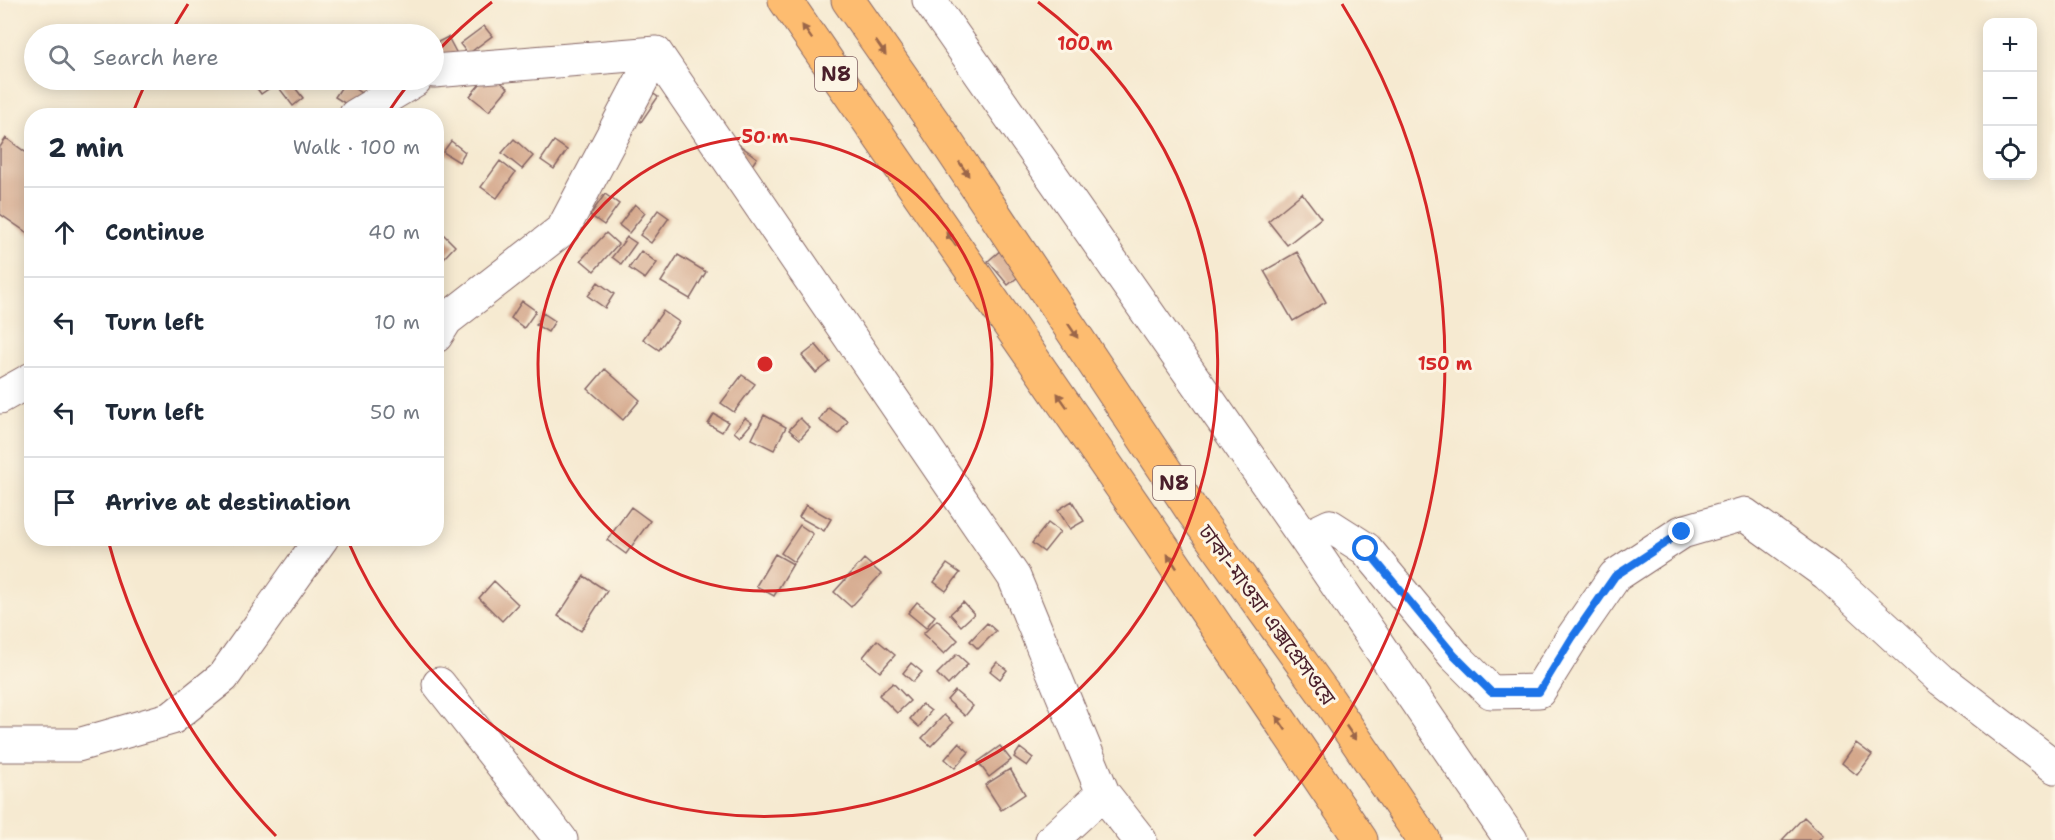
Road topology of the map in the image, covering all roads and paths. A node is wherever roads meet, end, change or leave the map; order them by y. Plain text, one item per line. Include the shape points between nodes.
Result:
1 (785, 0) edge
2 (848, 0) edge
3 (929, 0) edge
4 (656, 53) junction
5 (444, 70) edge
6 (398, 90) edge
7 (368, 108) edge
8 (444, 323) edge
9 (24, 384) edge
10 (0, 397) edge
11 (1305, 538) junction
12 (316, 546) edge
13 (439, 684) dead end
14 (0, 745) edge
15 (2055, 766) edge
16 (1103, 793) junction
17 (561, 840) edge
18 (1052, 840) edge
19 (1140, 840) edge
20 (1361, 840) edge
21 (1424, 840) edge
22 (1511, 840) edge

20 -> 1 highway, N8
2 -> 21 highway, ঢাকা-মাওয়া এক্সপ্রেসওয়ে / N8 via 1193,512
3 - 11 street
4 - 5 street
4 - 8 street via 563,229
4 - 16 street via 1014,577
6 - 7 street
9 - 10 street
11 - 15 street via 1330,526 1366,549 1454,655 1491,692 1539,692 1615,576 1682,532 1744,514 1827,574 1942,680
11 - 22 street
12 - 14 street via 223,678 172,718 78,745
13 - 17 street
16 - 18 street
16 - 19 street

